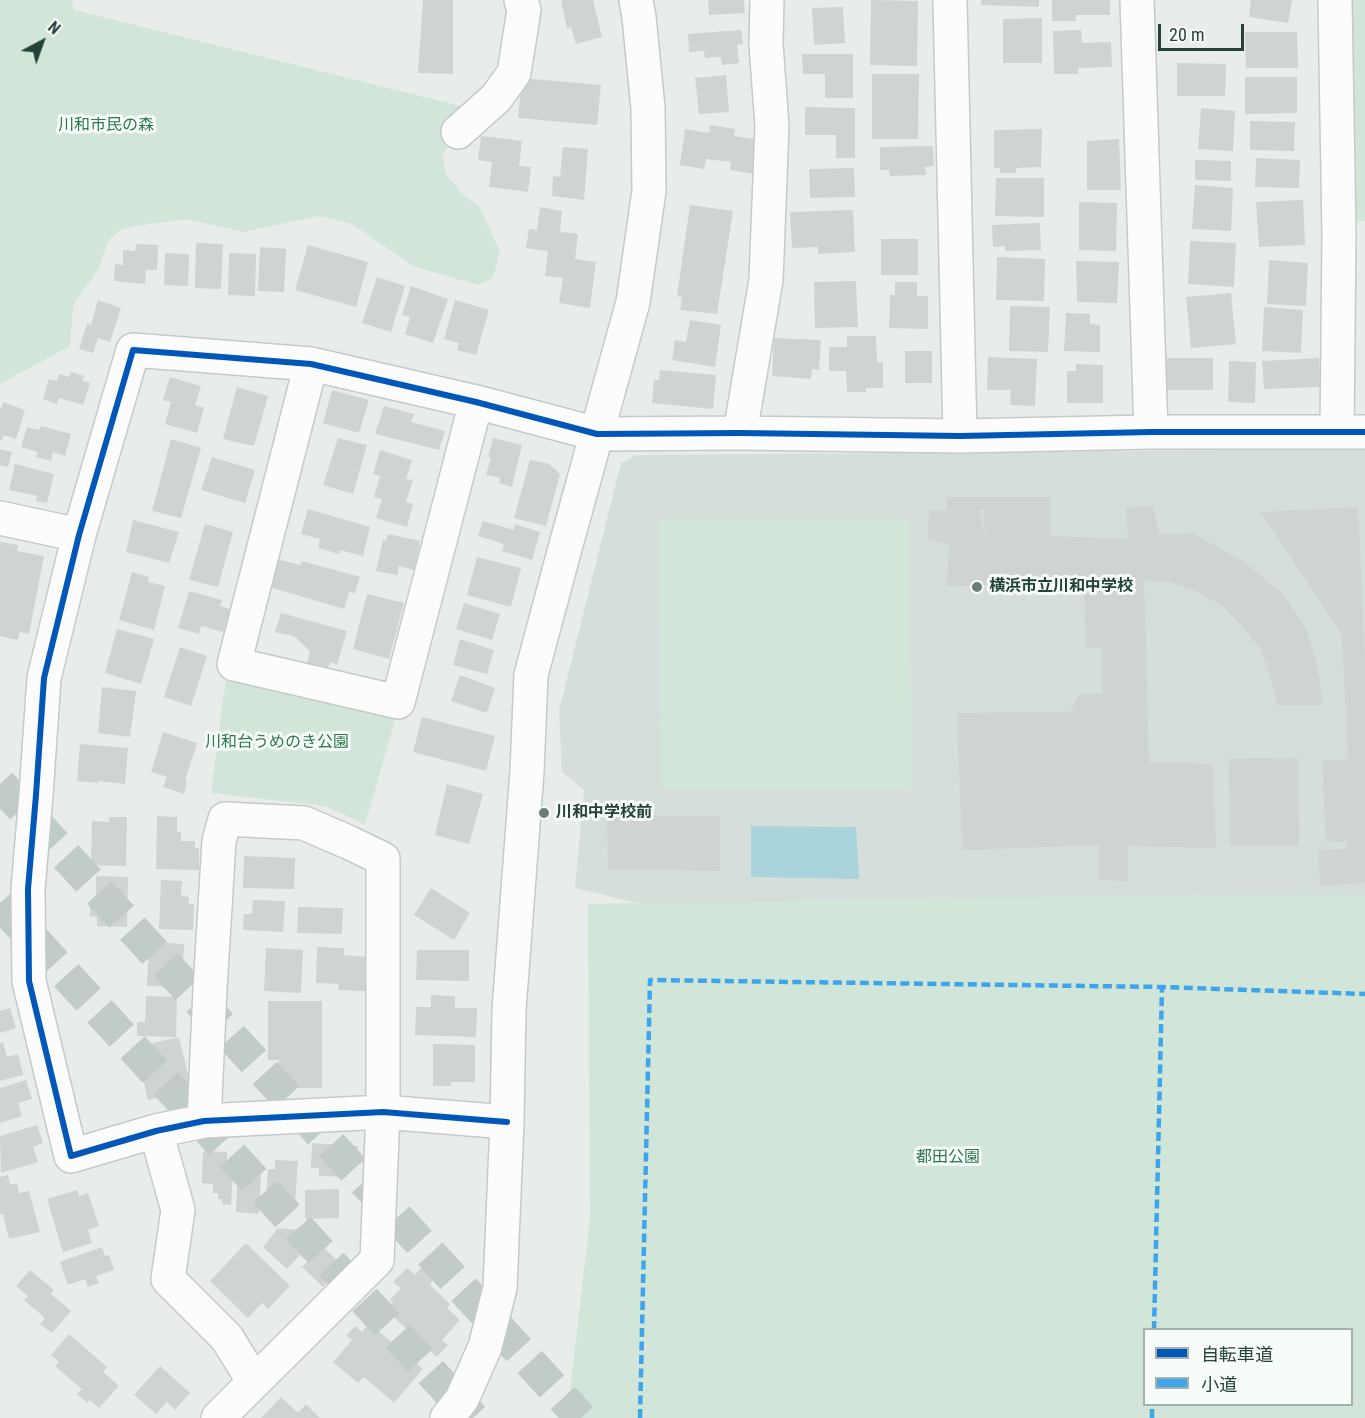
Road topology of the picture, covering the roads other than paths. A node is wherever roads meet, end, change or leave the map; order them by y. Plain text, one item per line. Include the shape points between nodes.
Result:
1 (521, 0) edge
2 (636, 0) edge
3 (767, 0) edge
4 (950, 0) edge
5 (1137, 0) edge
6 (1335, 0) edge
7 (458, 132) dead end
8 (1352, 235) edge
9 (311, 364) junction
10 (476, 402) junction
11 (1151, 432) junction
12 (1351, 432) edge
13 (740, 433) junction
14 (597, 434) junction
15 (960, 436) junction
16 (0, 518) edge
17 (80, 535) junction
18 (383, 1112) junction
19 (204, 1121) junction
20 (507, 1122) junction
21 (156, 1131) junction
22 (254, 1382) junction
23 (218, 1418) edge
24 (447, 1418) edge

1 - 7 street via 524,10 513,73 496,98
2 - 14 street via 648,108 649,191 633,302
3 - 13 street via 772,126 766,280
4 - 15 street
5 - 11 street
6 - 8 street
8 - 12 street
9 - 10 street
9 - 10 street via 234,664 399,702
9 - 17 street via 133,350
10 - 14 street
11 - 12 street
11 - 15 street
13 - 14 street
13 - 15 street
14 - 20 street via 531,675 509,1010
16 - 17 street
17 - 21 street via 44,678 28,889 29,981 71,1155
18 - 19 street
18 - 19 street via 383,859 304,823 225,819 219,841
18 - 20 street
18 - 22 street via 377,1260
19 - 21 street
20 - 24 street via 500,1288 485,1347 462,1399
21 - 22 street via 178,1210 168,1279 227,1338
22 - 23 street

